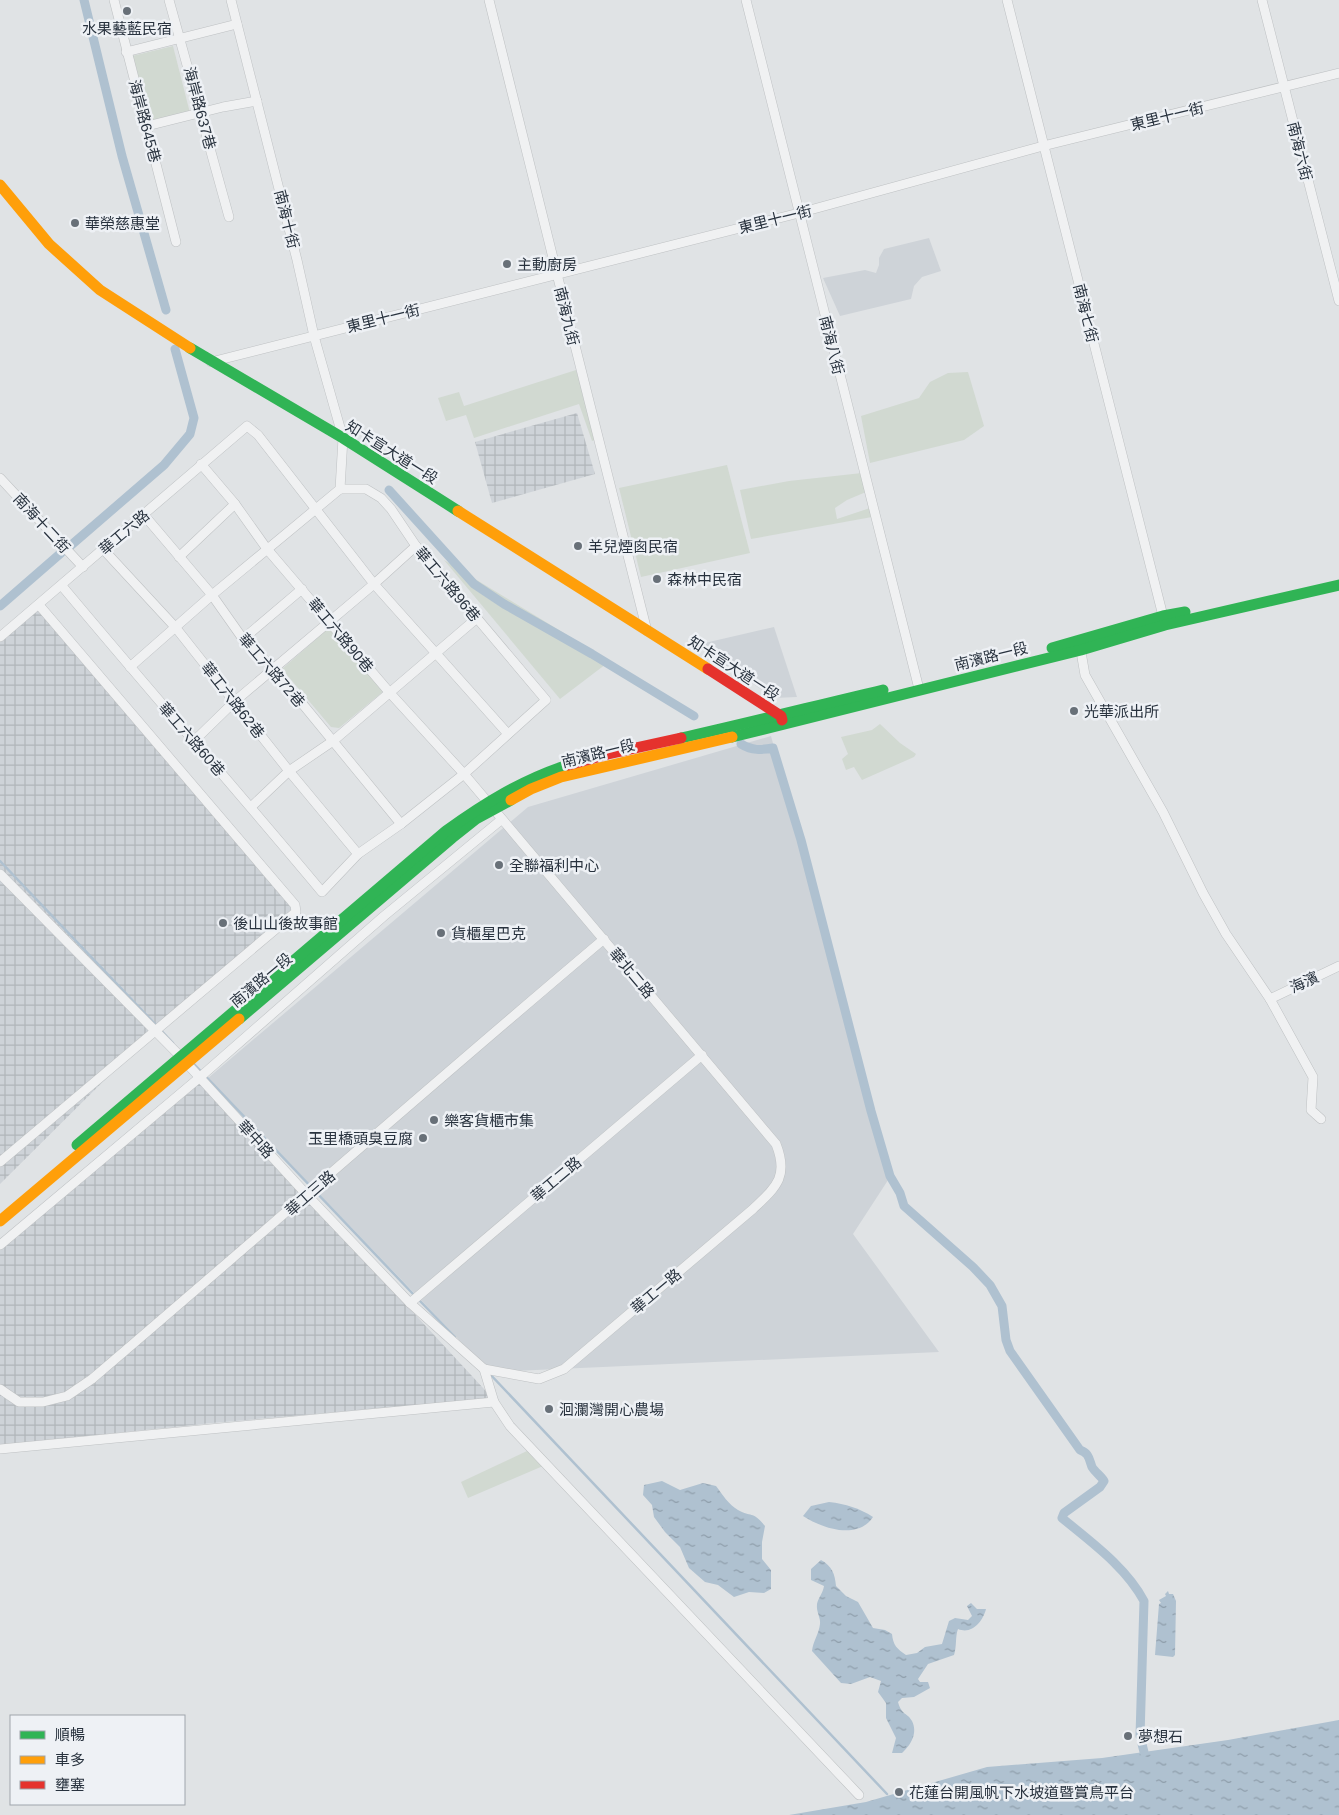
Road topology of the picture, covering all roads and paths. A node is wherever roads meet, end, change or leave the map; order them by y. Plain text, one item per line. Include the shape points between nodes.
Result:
1 (114, 0) edge
2 (169, 0) edge
3 (231, 0) edge
4 (489, 0) edge
5 (746, 0) edge
6 (1006, 0) edge
7 (1262, 0) edge
8 (237, 24) junction
9 (180, 38) junction
10 (126, 52) junction
11 (1339, 73) edge
12 (1284, 88) junction
13 (257, 101) junction
14 (201, 113) junction
15 (147, 126) junction
16 (1043, 146) junction
17 (0, 184) edge
18 (799, 213) junction
19 (229, 217) dead end
20 (176, 242) dead end
21 (556, 274) junction
22 (1339, 301) edge
23 (314, 336) junction
24 (211, 362) junction
25 (343, 438) junction
26 (201, 464) junction
27 (0, 478) edge
28 (340, 489) junction
29 (235, 504) junction
30 (315, 508) junction
31 (144, 515) junction
32 (416, 546) junction
33 (103, 549) junction
34 (267, 549) junction
35 (179, 557) junction
36 (83, 567) junction
37 (1339, 579) edge
38 (374, 584) junction
39 (1339, 585) edge
40 (62, 586) junction
41 (302, 589) junction
42 (212, 595) junction
43 (39, 605) junction
44 (477, 618) junction
45 (330, 621) junction
46 (1164, 621) junction
47 (176, 628) junction
48 (647, 631) junction
49 (0, 637) edge
50 (243, 639) junction
51 (1080, 645) junction
52 (435, 654) junction
53 (130, 667) junction
54 (273, 668) junction
55 (918, 685) junction
56 (390, 693) junction
57 (234, 702) junction
58 (782, 720) junction
59 (508, 734) junction
60 (194, 741) junction
61 (333, 741) junction
62 (289, 771) junction
63 (464, 774) junction
64 (490, 806) junction
65 (252, 808) junction
66 (501, 820) junction
67 (401, 824) junction
68 (358, 854) junction
69 (0, 874) edge
70 (604, 940) junction
71 (1339, 966) edge
72 (1270, 999) junction
73 (154, 1031) junction
74 (702, 1055) junction
75 (183, 1060) junction
76 (199, 1078) junction
77 (1321, 1119) dead end
78 (776, 1144) joint
79 (0, 1162) edge
80 (307, 1195) junction
81 (0, 1210) edge
82 (0, 1221) edge
83 (0, 1245) edge
84 (410, 1303) junction
85 (484, 1369) junction
86 (0, 1389) edge
87 (494, 1402) junction
88 (0, 1449) edge
89 (859, 1795) dead end

1 - 10 street, 海岸路645巷
2 - 9 street, 海岸路637巷
3 - 8 street, 南海十街
4 - 21 street, 南海九街
5 - 18 street, 南海八街
6 - 16 street, 南海七街
7 - 12 street, 南海六街
8 - 9 street
8 - 13 street, 南海十街
9 - 10 street
9 - 14 street, 海岸路637巷
10 - 15 street, 海岸路645巷
11 - 12 street, 東里十一街
12 - 16 street, 東里十一街
12 - 22 street, 南海六街
13 - 14 street
13 - 23 street, 南海十街
14 - 15 street
14 - 19 street, 海岸路637巷
15 - 20 street, 海岸路645巷
16 - 18 street, 東里十一街
16 - 46 street, 南海七街
17 - 24 main road, 知卡宣大道一段 via 49,244 100,290
18 - 21 street, 東里十一街
18 - 55 street, 南海八街
21 - 23 street, 東里十一街
21 - 48 street, 南海九街
23 - 24 street, 東里十一街
23 - 25 street, 南海十街
24 - 25 main road, 知卡宣大道一段
25 - 28 street, 南海十街
25 - 48 main road, 知卡宣大道一段
26 - 29 street, 華工六路90巷
26 - 30 street, 華工六路 via 246,426 258,435
26 - 31 street, 華工六路
27 - 36 street, 南海十二街
28 - 30 street
28 - 32 street, 華工六路96巷 via 366,489 381,498
29 - 34 street, 華工六路90巷
29 - 35 street
30 - 34 street
30 - 38 street
31 - 33 street, 華工六路
31 - 35 street, 華工六路72巷
32 - 38 street
32 - 44 street, 華工六路96巷
33 - 36 street, 華工六路
33 - 47 street, 華工六路62巷
34 - 41 street, 華工六路90巷
34 - 42 street
35 - 42 street, 華工六路72巷
36 - 40 street, 華工六路
37 - 46 main road, 南濱路一段
38 - 45 street
38 - 52 street
39 - 46 main road, 南濱路一段
40 - 43 street, 華工六路
40 - 53 street, 華工六路60巷
41 - 45 street, 華工六路90巷
41 - 50 street
42 - 47 street
42 - 50 street, 華工六路72巷
43 - 49 street, 華工六路
43 - 73 street via 295,905 296,912
44 - 52 street
44 - 59 street, 華工六路96巷 via 546,700
45 - 54 street
45 - 56 street, 華工六路90巷
46 - 51 main road, 南濱路一段
47 - 53 street
47 - 57 street, 華工六路62巷
48 - 58 main road, 知卡宣大道一段
50 - 54 street, 華工六路72巷
51 - 55 main road, 南濱路一段
51 - 72 street via 1085,674 1163,812 1193,876 1226,934
52 - 56 street
52 - 59 street
53 - 60 street, 華工六路60巷
54 - 57 street
54 - 61 street, 華工六路72巷
55 - 58 main road, 南濱路一段 via 807,708
56 - 61 street
56 - 63 street, 華工六路90巷
57 - 60 street
57 - 62 street, 華工六路62巷
58 - 64 main road, 南濱路一段 via 608,754 566,766 534,777
59 - 63 street
60 - 65 street, 華工六路60巷
61 - 62 street
61 - 67 street, 華工六路72巷
62 - 65 street
62 - 68 street, 華工六路62巷
63 - 64 street, 華工六路90巷
63 - 67 street
64 - 66 street, 華北二路
64 - 75 main road, 南濱路一段
65 - 68 street, 華工六路60巷 via 322,892
66 - 70 street, 華北二路
66 - 76 street via 384,916
67 - 68 street
69 - 73 street, 華中路
70 - 74 street, 華北二路
70 - 80 street, 華工三路
71 - 72 street, 海濱
72 - 77 street via 1313,1077 1311,1110
73 - 75 street, 華中路
73 - 79 street
74 - 78 street, 華北二路
74 - 84 street, 華工二路
75 - 76 street, 華中路
75 - 81 main road, 南濱路一段
75 - 82 main road, 南濱路一段
76 - 80 street, 華中路
76 - 83 street
78 - 85 street, 華工一路 via 781,1158 781,1173 770,1193 564,1369 539,1379
80 - 84 street, 華中路
80 - 86 street, 華工三路 via 92,1379 67,1396 43,1402 19,1402
84 - 85 street, 華中路
85 - 87 street
87 - 88 street
87 - 89 street via 510,1426

